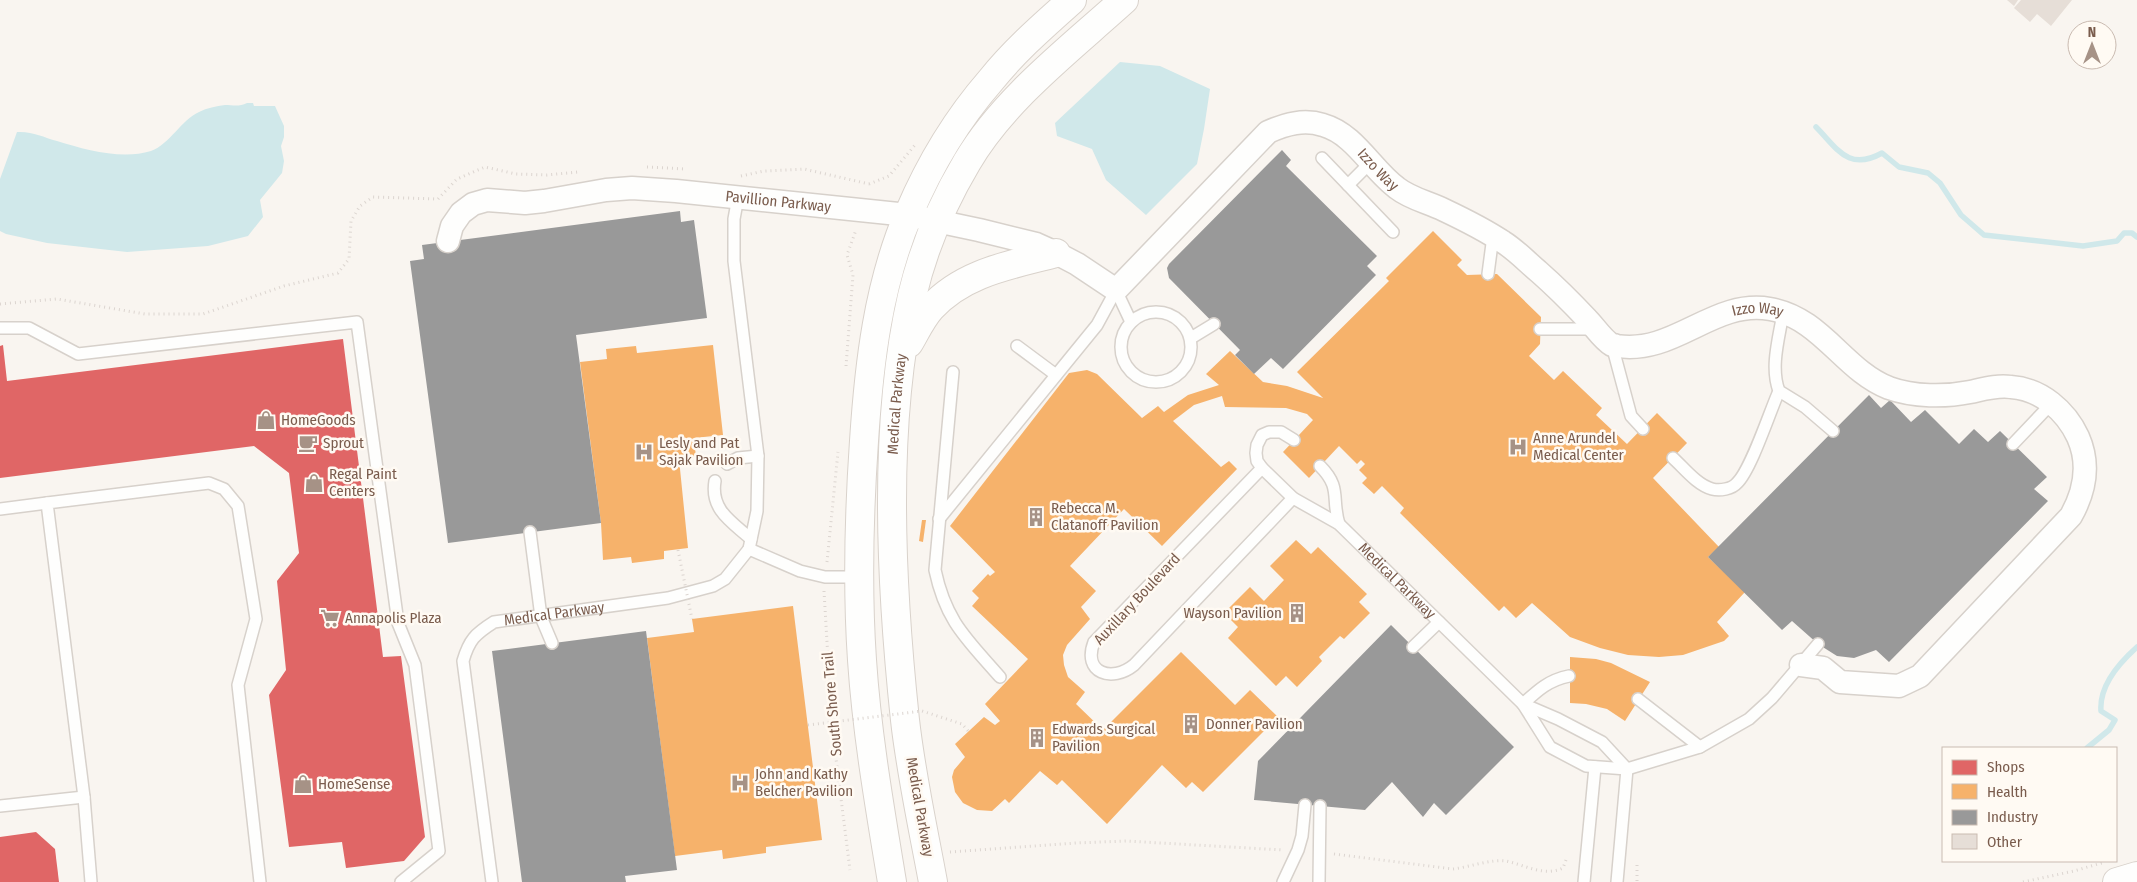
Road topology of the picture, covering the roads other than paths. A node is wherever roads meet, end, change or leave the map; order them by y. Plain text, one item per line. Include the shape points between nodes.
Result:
1 (1072, 0) edge
2 (1124, 0) edge
3 (1322, 158) dead end
4 (1371, 162) junction
5 (1348, 185) junction
6 (738, 197) junction
7 (908, 215) junction
8 (936, 221) junction
9 (1393, 232) dead end
10 (1493, 236) junction
11 (448, 241) dead end
12 (1056, 253) junction
13 (1488, 274) dead end
14 (1116, 290) junction
15 (1783, 313) junction
16 (1131, 322) junction
17 (1214, 324) dead end
18 (0, 328) edge
19 (1596, 329) junction
20 (1540, 330) dead end
21 (1190, 338) junction
22 (1612, 345) junction
23 (1017, 346) dead end
24 (902, 356) junction
25 (953, 372) dead end
26 (1056, 375) junction
27 (1779, 391) junction
28 (2052, 403) junction
29 (1643, 429) dead end
30 (1833, 431) dead end
31 (1294, 440) dead end
32 (2013, 444) dead end
33 (758, 456) junction
34 (1673, 458) dead end
35 (727, 464) dead end
36 (1320, 466) dead end
37 (1262, 468) junction
38 (715, 481) dead end
39 (1293, 498) junction
40 (47, 503) junction
41 (0, 509) edge
42 (938, 519) junction
43 (1339, 524) junction
44 (530, 532) dead end
45 (750, 544) junction
46 (858, 577) junction
47 (541, 617) junction
48 (1439, 622) junction
49 (552, 643) dead end
50 (1818, 644) dead end
51 (1413, 647) dead end
52 (1801, 665) junction
53 (1569, 676) dead end
54 (1000, 677) dead end
55 (1638, 699) dead end
56 (1523, 704) junction
57 (1700, 747) junction
58 (1595, 767) junction
59 (1627, 769) junction
60 (84, 797) junction
61 (1305, 805) dead end
62 (0, 806) edge
63 (1320, 806) dead end
64 (2137, 876) edge
65 (91, 882) edge
66 (260, 882) edge
67 (401, 882) edge
68 (492, 882) edge
69 (892, 882) edge
70 (933, 882) edge
71 (1283, 882) edge
72 (1319, 882) edge
73 (1584, 882) edge
74 (1617, 882) edge
75 (2117, 882) edge

1 - 7 main road, Medical Parkway via 990,80 958,123
2 - 8 main road, Medical Parkway via 1005,110 967,161
3 - 5 lane
4 - 5 lane
4 - 10 street, Izzo Way via 1396,188
4 - 14 street, Izzo Way via 1341,133 1323,125 1284,124 1268,132
5 - 9 lane
6 - 7 street, Pavillion Parkway
6 - 11 street, Pavillion Parkway via 632,188 534,202 487,200 473,204 461,213 452,226
6 - 33 lane, Medical Parkway via 734,218 734,261
7 - 8 street, Pavillion Parkway
7 - 46 main road, Medical Parkway via 876,324 862,471
8 - 12 street, Pavillion Parkway via 1036,244
8 - 24 main road, Medical Parkway via 920,266
10 - 13 lane
10 - 19 street, Izzo Way via 1564,294
12 - 14 street, Pavillion Parkway
12 - 24 main road via 1001,267 962,283 932,307
14 - 16 lane
14 - 26 lane via 1096,325
15 - 22 street, Izzo Way via 1762,308 1732,311 1665,342 1634,348
15 - 27 lane via 1775,366
15 - 28 street, Izzo Way via 1799,318 1854,366 1890,388 1936,395 2013,386 2034,392
16 - 21 lane via 1149,313 1170,314 1185,327
16 - 21 lane via 1122,341 1122,353 1127,367 1144,380 1164,381 1182,371 1191,354
17 - 21 lane
18 - 67 lane via 29,328 78,354 357,322 398,623 415,665 439,851
19 - 20 lane
19 - 22 street, Izzo Way
22 - 29 lane via 1631,416
23 - 26 lane
24 - 70 main road, Medical Parkway via 895,416 893,491 896,603 905,722
25 - 42 lane
26 - 42 lane
27 - 30 lane via 1805,407
27 - 34 lane via 1737,484 1723,490 1702,484
28 - 32 lane
28 - 52 street, Izzo Way via 2065,414 2082,447 2086,469 2078,502 2070,516 1920,676 1899,686 1840,682 1824,668
31 - 37 lane via 1281,432 1262,435 1256,453
33 - 35 lane via 738,458
33 - 45 lane, Medical Parkway via 757,511
36 - 43 lane via 1334,483
37 - 39 lane, Medical Parkway
37 - 39 lane, Auxillary Boulevard via 1094,642 1091,657 1100,672 1127,671 1134,665
38 - 45 lane via 713,493 717,504
39 - 43 lane, Medical Parkway
40 - 41 lane
40 - 60 lane
40 - 66 lane via 209,483 224,489 238,506 256,619 238,685
42 - 54 lane via 935,570 947,610 956,626
43 - 48 lane, Medical Parkway
44 - 47 lane
45 - 46 lane via 800,571 826,577
45 - 47 lane, Medical Parkway via 725,579 713,586 668,598
46 - 69 main road, Medical Parkway via 869,731
47 - 49 lane
47 - 68 lane, Medical Parkway via 494,622 478,632 468,645 463,661
48 - 51 lane
48 - 56 lane, Medical Parkway
50 - 52 lane, Medical Parkway
52 - 57 lane, Medical Parkway via 1749,719
53 - 56 lane via 1549,682
55 - 57 lane
56 - 58 lane, Medical Parkway via 1550,747 1586,766
56 - 59 lane, Medical Parkway via 1602,742
57 - 59 lane, Medical Parkway
58 - 59 lane, Medical Parkway
58 - 73 lane
59 - 74 lane
60 - 62 lane
60 - 65 lane
61 - 71 lane via 1302,836
63 - 72 lane
64 - 75 main road

